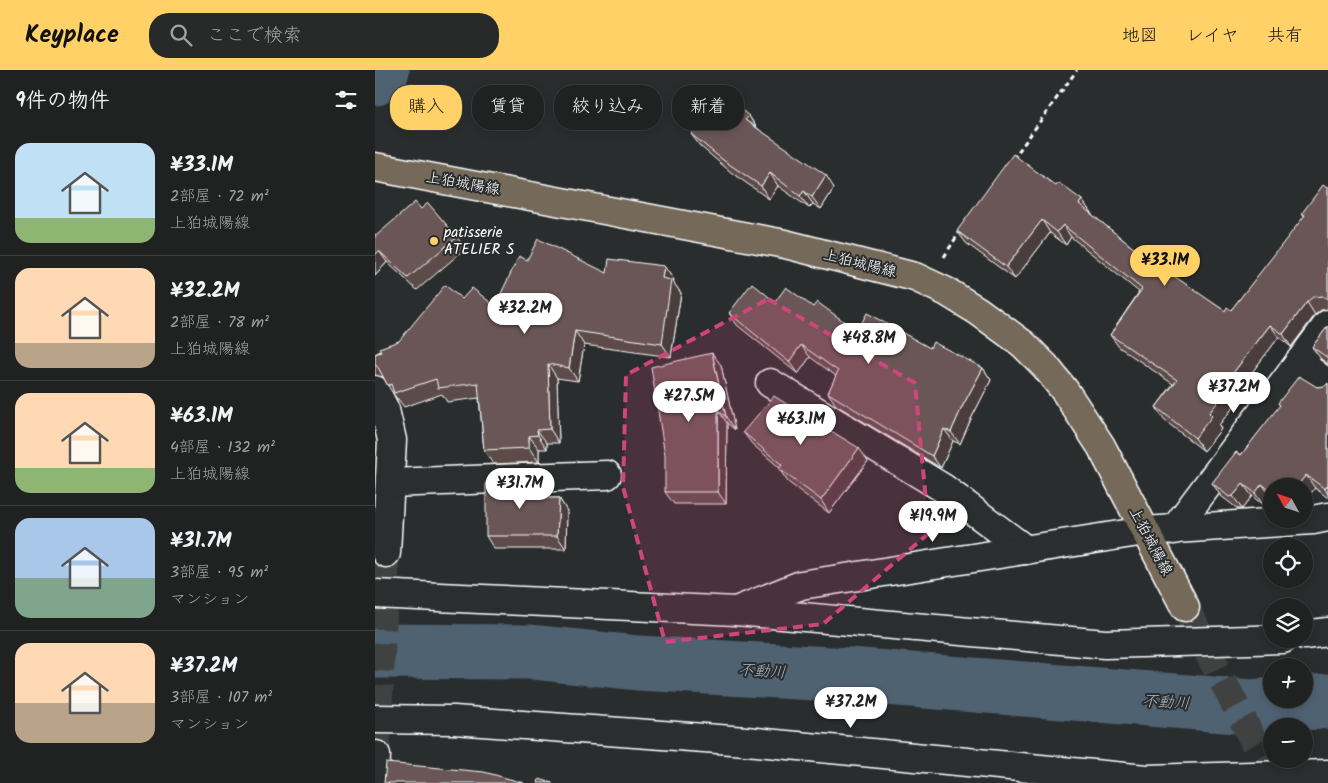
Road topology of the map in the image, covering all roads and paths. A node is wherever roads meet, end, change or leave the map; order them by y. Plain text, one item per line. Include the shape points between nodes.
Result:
1 (1077, 70) edge
2 (1008, 165) edge
3 (375, 167) edge
4 (962, 228) edge
5 (927, 283) junction
6 (1328, 324) edge
7 (1299, 362) junction
8 (770, 383) dead end
9 (1328, 384) edge
10 (375, 390) edge
11 (607, 474) dead end
12 (390, 483) junction
13 (1328, 517) edge
14 (1174, 530) junction
15 (1145, 531) junction
16 (1025, 550) junction
17 (386, 553) tunnel mouth
18 (375, 594) edge
19 (1185, 608) tunnel mouth
20 (735, 611) junction
21 (1328, 632) edge
22 (1313, 634) edge
23 (1263, 640) edge
24 (375, 719) edge
25 (1328, 774) edge

1 - 2 path
3 - 5 main road, 上狛城陽線 via 785,244 915,277
4 - 5 path
5 - 15 main road, 上狛城陽線 via 1001,326 1045,366 1101,446
6 - 7 street
7 - 9 street
7 - 14 street
8 - 16 street via 943,488
10 - 12 street via 385,410 392,440
11 - 12 street
12 - 17 street
13 - 14 street
14 - 15 street
15 - 16 street
15 - 19 main road, 上狛城陽線
16 - 20 street via 801,585
18 - 20 street
20 - 23 street via 1105,644
21 - 22 street
24 - 25 street via 454,720 746,741 1146,778

